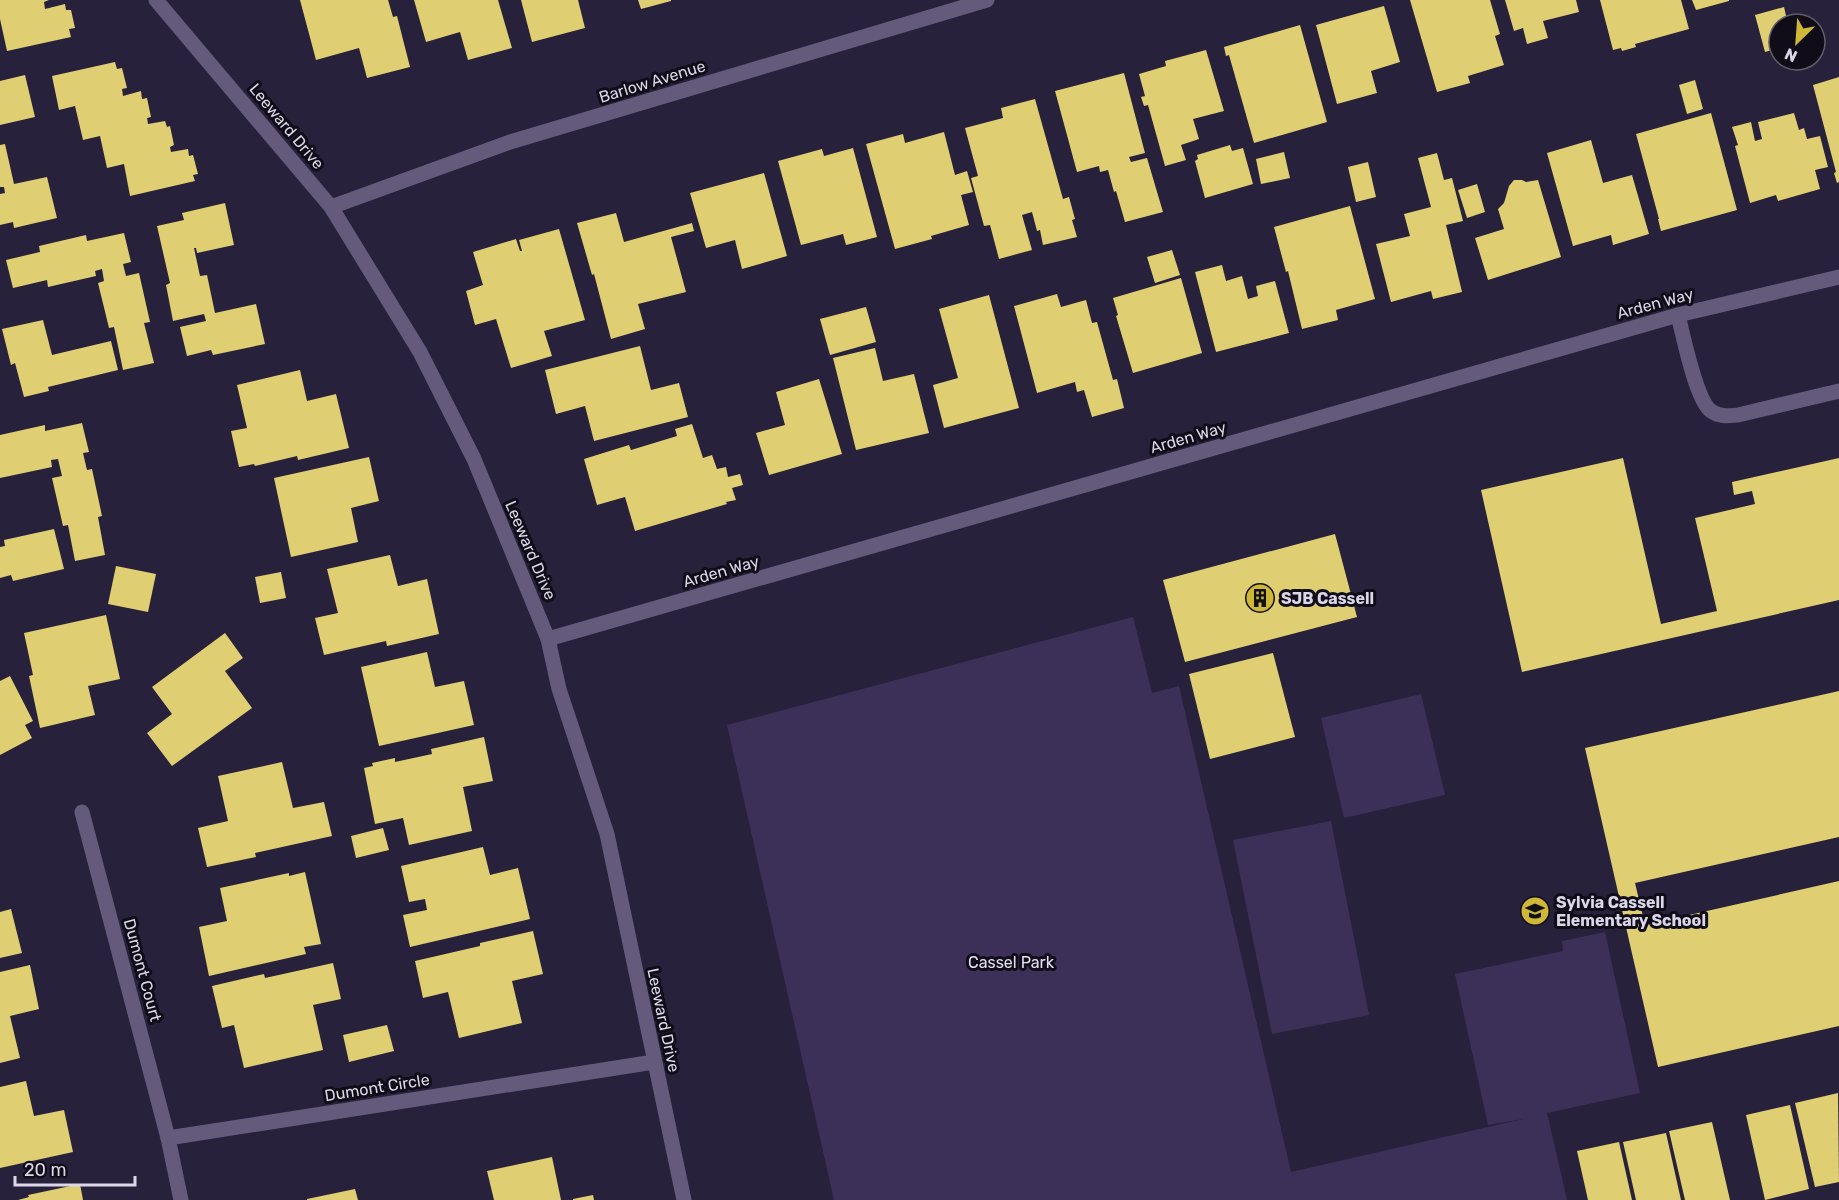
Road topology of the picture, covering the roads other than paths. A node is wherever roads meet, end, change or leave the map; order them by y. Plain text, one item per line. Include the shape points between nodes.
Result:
1 (156, 0) edge
2 (987, 0) edge
3 (331, 207) junction
4 (1839, 276) edge
5 (1678, 315) junction
6 (1839, 391) edge
7 (548, 639) junction
8 (82, 812) dead end
9 (654, 1062) junction
10 (168, 1138) junction
11 (181, 1200) edge
12 (684, 1200) edge

1 - 3 street, Leeward Drive
2 - 3 street, Barlow Avenue via 510,142
3 - 7 street, Leeward Drive via 425,363 474,459
4 - 5 street, Arden Way
5 - 6 street via 1701,398 1710,410 1723,417
5 - 7 street, Arden Way
7 - 9 street, Leeward Drive via 607,834
8 - 10 street, Dumont Court
9 - 10 street, Dumont Circle
9 - 12 street, Leeward Drive
10 - 11 street

